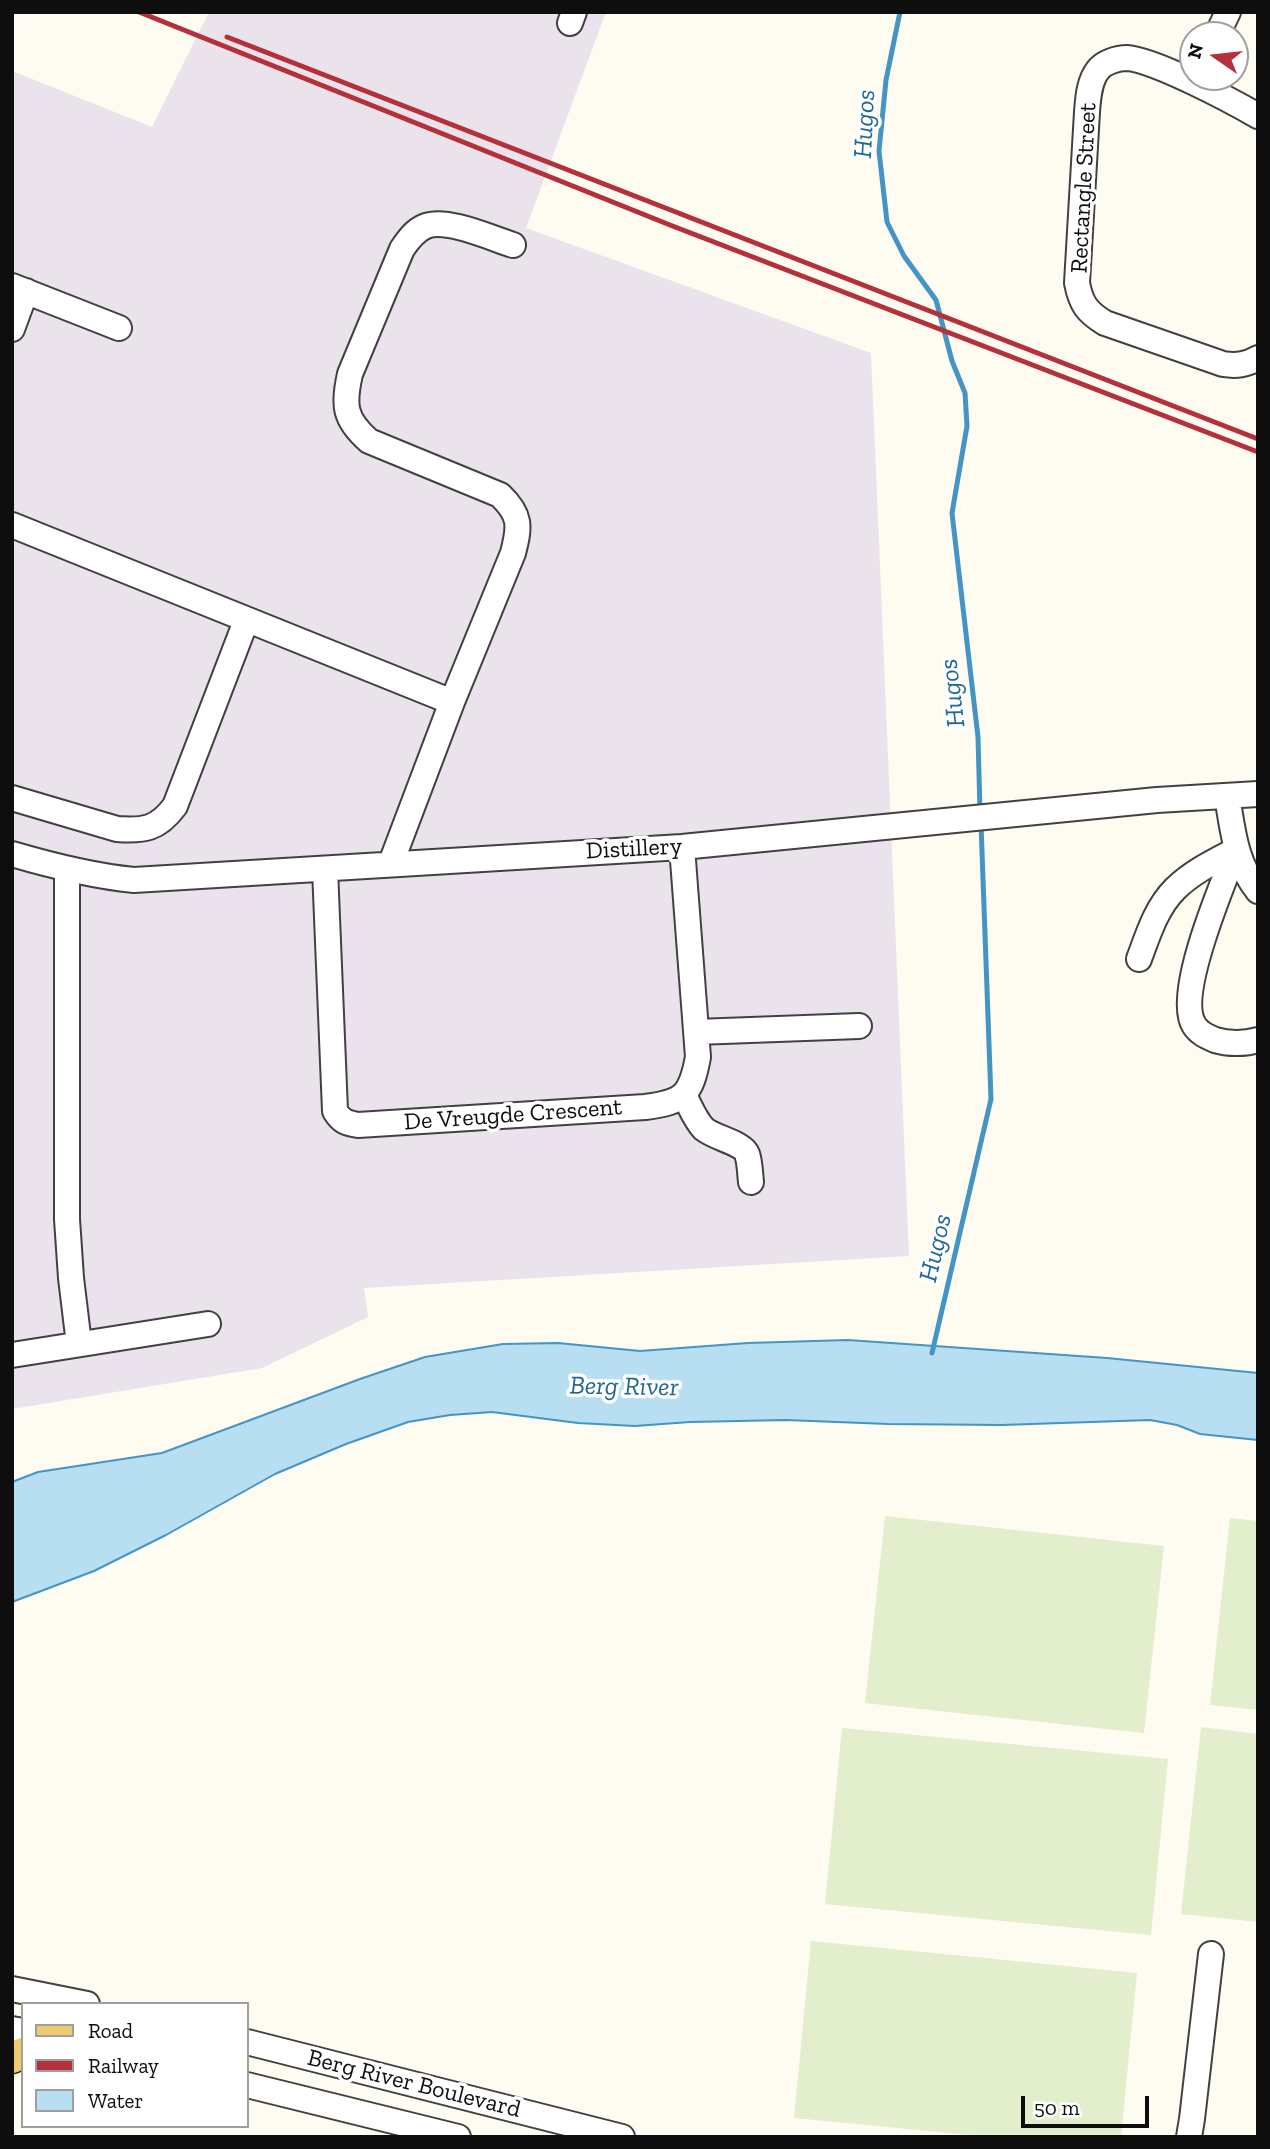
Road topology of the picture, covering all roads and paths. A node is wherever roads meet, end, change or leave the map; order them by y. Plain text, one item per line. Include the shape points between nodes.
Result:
1 (1179, 74) edge
2 (1214, 91) edge
3 (1258, 116) edge
4 (513, 245) dead end
5 (19, 288) edge
6 (119, 328) dead end
7 (12, 329) edge
8 (1258, 358) edge
9 (12, 525) edge
10 (246, 621) junction
11 (452, 702) junction
12 (1258, 794) edge
13 (1227, 796) junction
14 (12, 797) edge
15 (682, 847) junction
16 (1236, 850) junction
17 (12, 854) edge
18 (391, 863) junction
19 (325, 869) junction
20 (68, 870) junction
21 (1258, 891) edge
22 (1139, 959) dead end
23 (859, 1026) dead end
24 (696, 1031) junction
25 (1258, 1040) edge
26 (684, 1095) junction
27 (751, 1182) dead end
28 (208, 1324) dead end
29 (79, 1344) junction
30 (12, 1355) edge
31 (1211, 1954) dead end
32 (12, 1989) edge
33 (78, 2002) edge
34 (248, 2042) edge
35 (248, 2085) edge
36 (458, 2137) edge
37 (622, 2137) edge
38 (1189, 2137) edge

1 - 8 street, Rectangle Street via 1125,58 1098,70 1090,87 1079,296 1091,315 1105,323 1197,355 1236,366
2 - 3 street
4 - 11 street via 442,223 413,234 402,249 346,394 347,413 355,429 369,440 500,495 517,519 513,553
5 - 6 street
5 - 7 street
9 - 10 street
10 - 11 street
10 - 14 street via 175,806 159,823 148,829 117,829
11 - 18 street
12 - 13 street, Distillery
13 - 15 street, Distillery
13 - 16 street
15 - 18 street, Distillery
15 - 24 street
16 - 21 street via 1243,871
16 - 22 street via 1174,890 1155,919
16 - 25 street via 1195,967 1189,996 1192,1023 1202,1035 1220,1041
17 - 20 street, Distillery
18 - 19 street, Distillery
19 - 20 street, Distillery via 134,880
19 - 26 street, De Vreugde Crescent via 335,1111 347,1124 645,1107 669,1104
20 - 29 street via 67,1219
23 - 24 street
24 - 26 street via 694,1079
26 - 27 street via 706,1130 743,1148
28 - 29 street
29 - 30 street
31 - 38 street
32 - 33 street
34 - 37 street, Berg River Boulevard
35 - 36 street, Berg River Boulevard

